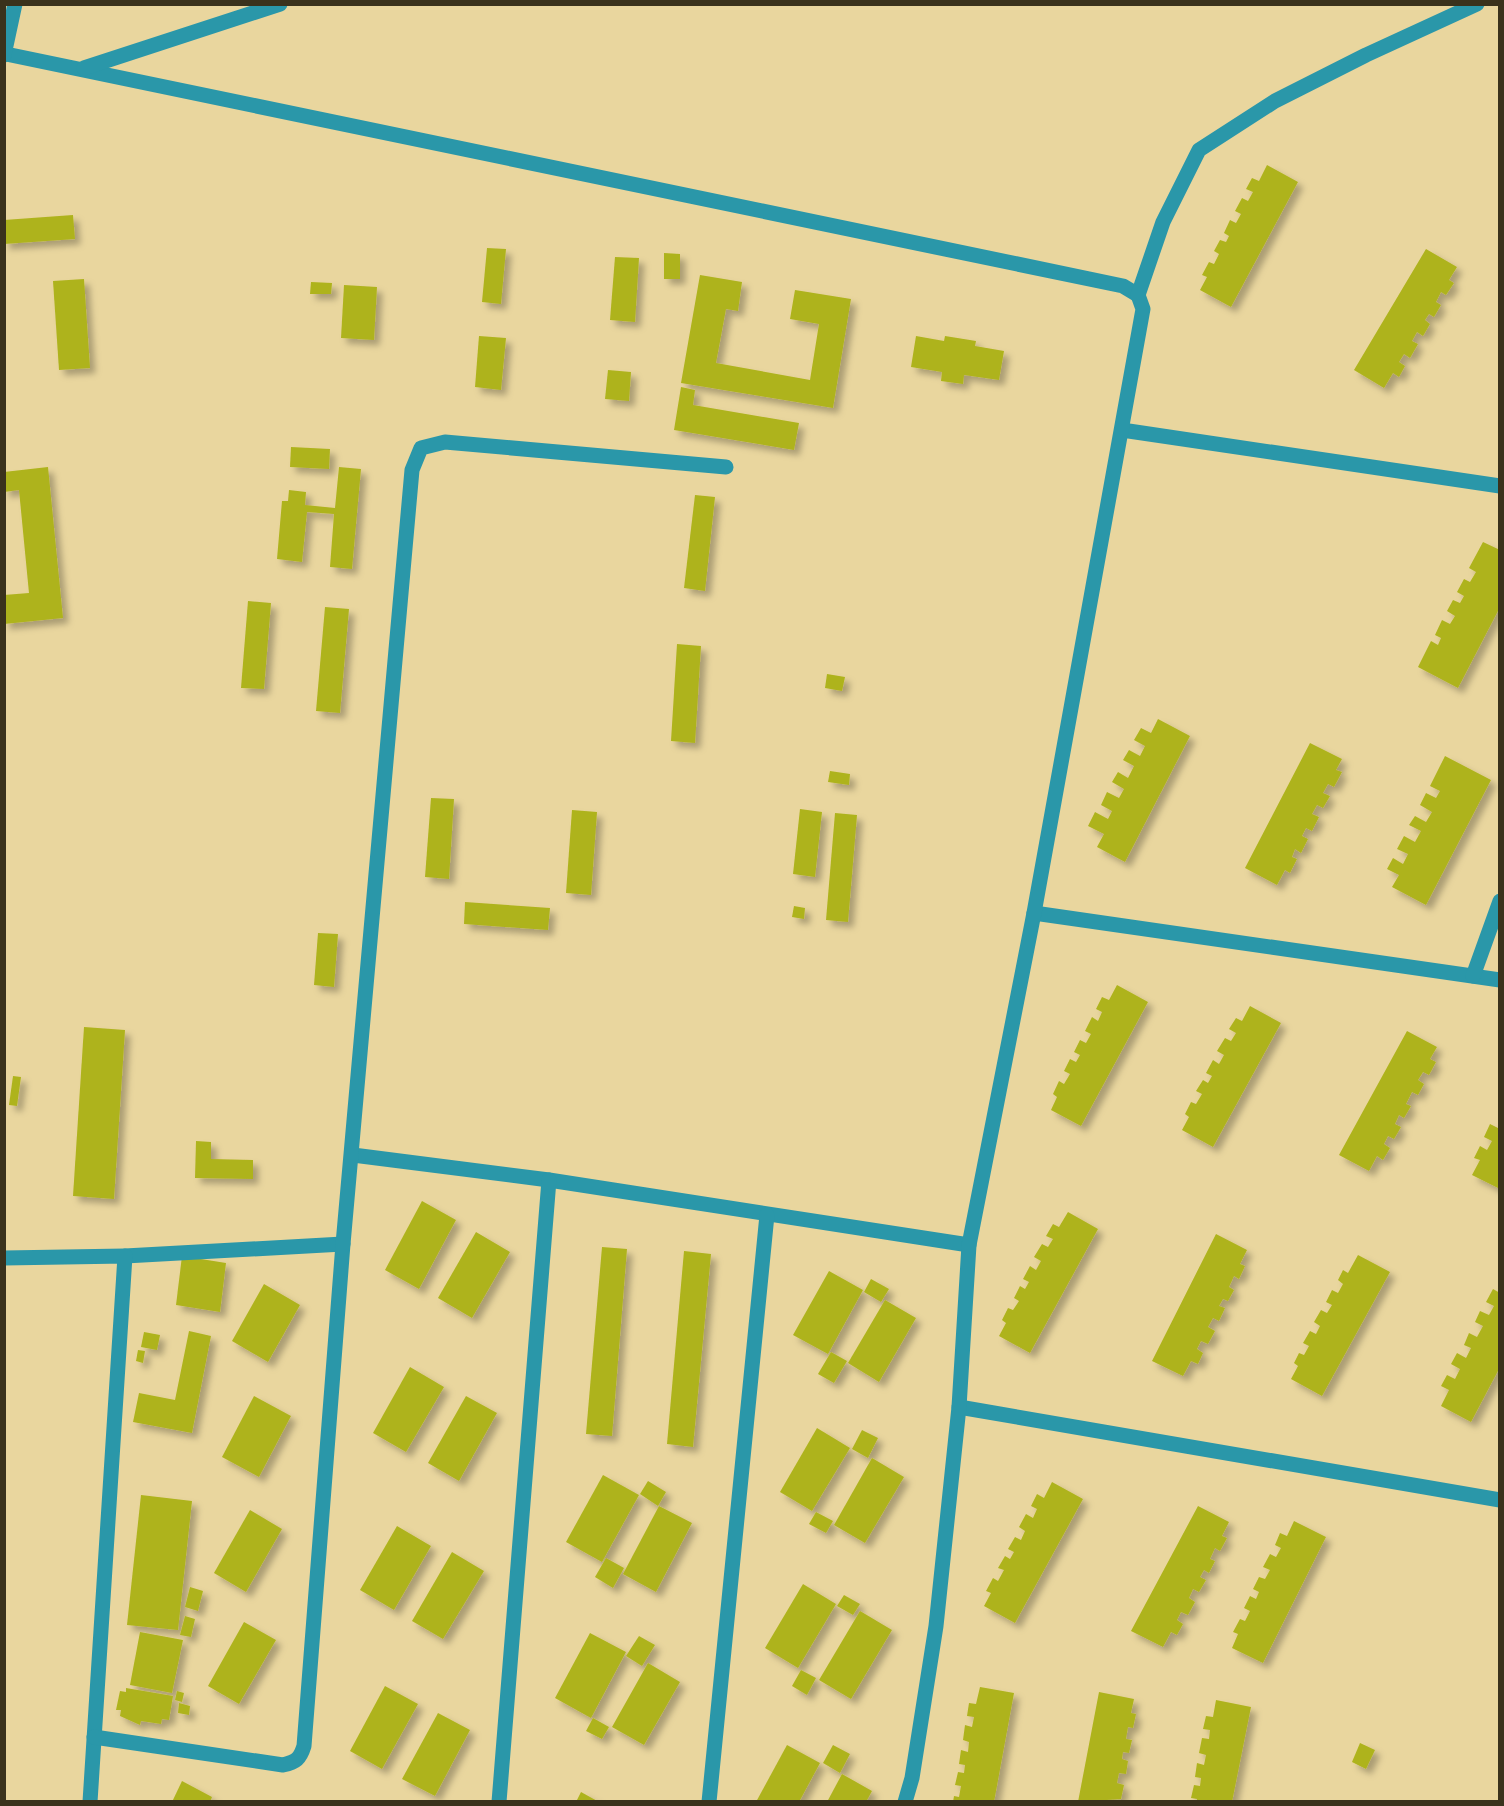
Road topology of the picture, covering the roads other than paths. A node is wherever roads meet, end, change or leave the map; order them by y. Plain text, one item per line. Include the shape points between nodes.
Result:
1 (15, 4) edge
2 (280, 4) edge
3 (1477, 4) edge
4 (5, 54) edge
5 (81, 69) junction
6 (1138, 295) junction
7 (1122, 430) junction
8 (726, 467) dead end
9 (1500, 486) edge
10 (1500, 901) edge
11 (1034, 913) junction
12 (1473, 976) junction
13 (1500, 980) edge
14 (353, 1155) junction
15 (549, 1179) junction
16 (767, 1215) junction
17 (343, 1244) junction
18 (969, 1245) junction
19 (125, 1256) junction
20 (4, 1258) edge
21 (958, 1407) junction
22 (1500, 1500) edge
23 (94, 1737) junction
24 (90, 1802) edge
25 (499, 1802) edge
26 (709, 1802) edge
27 (905, 1802) edge

1 - 4 street
2 - 5 street
3 - 6 street via 1275,101 1199,150 1163,222
4 - 5 street
5 - 6 street via 1123,286
6 - 7 street via 1143,309
7 - 9 street
7 - 11 street
8 - 14 street via 445,442 421,448 412,470
10 - 12 street
11 - 12 street
11 - 18 street
12 - 13 street
14 - 15 street
14 - 17 street
15 - 16 street
15 - 25 street
16 - 18 street
16 - 26 street
17 - 19 street
17 - 23 street via 301,1757 283,1765
18 - 21 street
19 - 20 street
19 - 23 street
21 - 22 street
21 - 27 street via 936,1626
23 - 24 street

